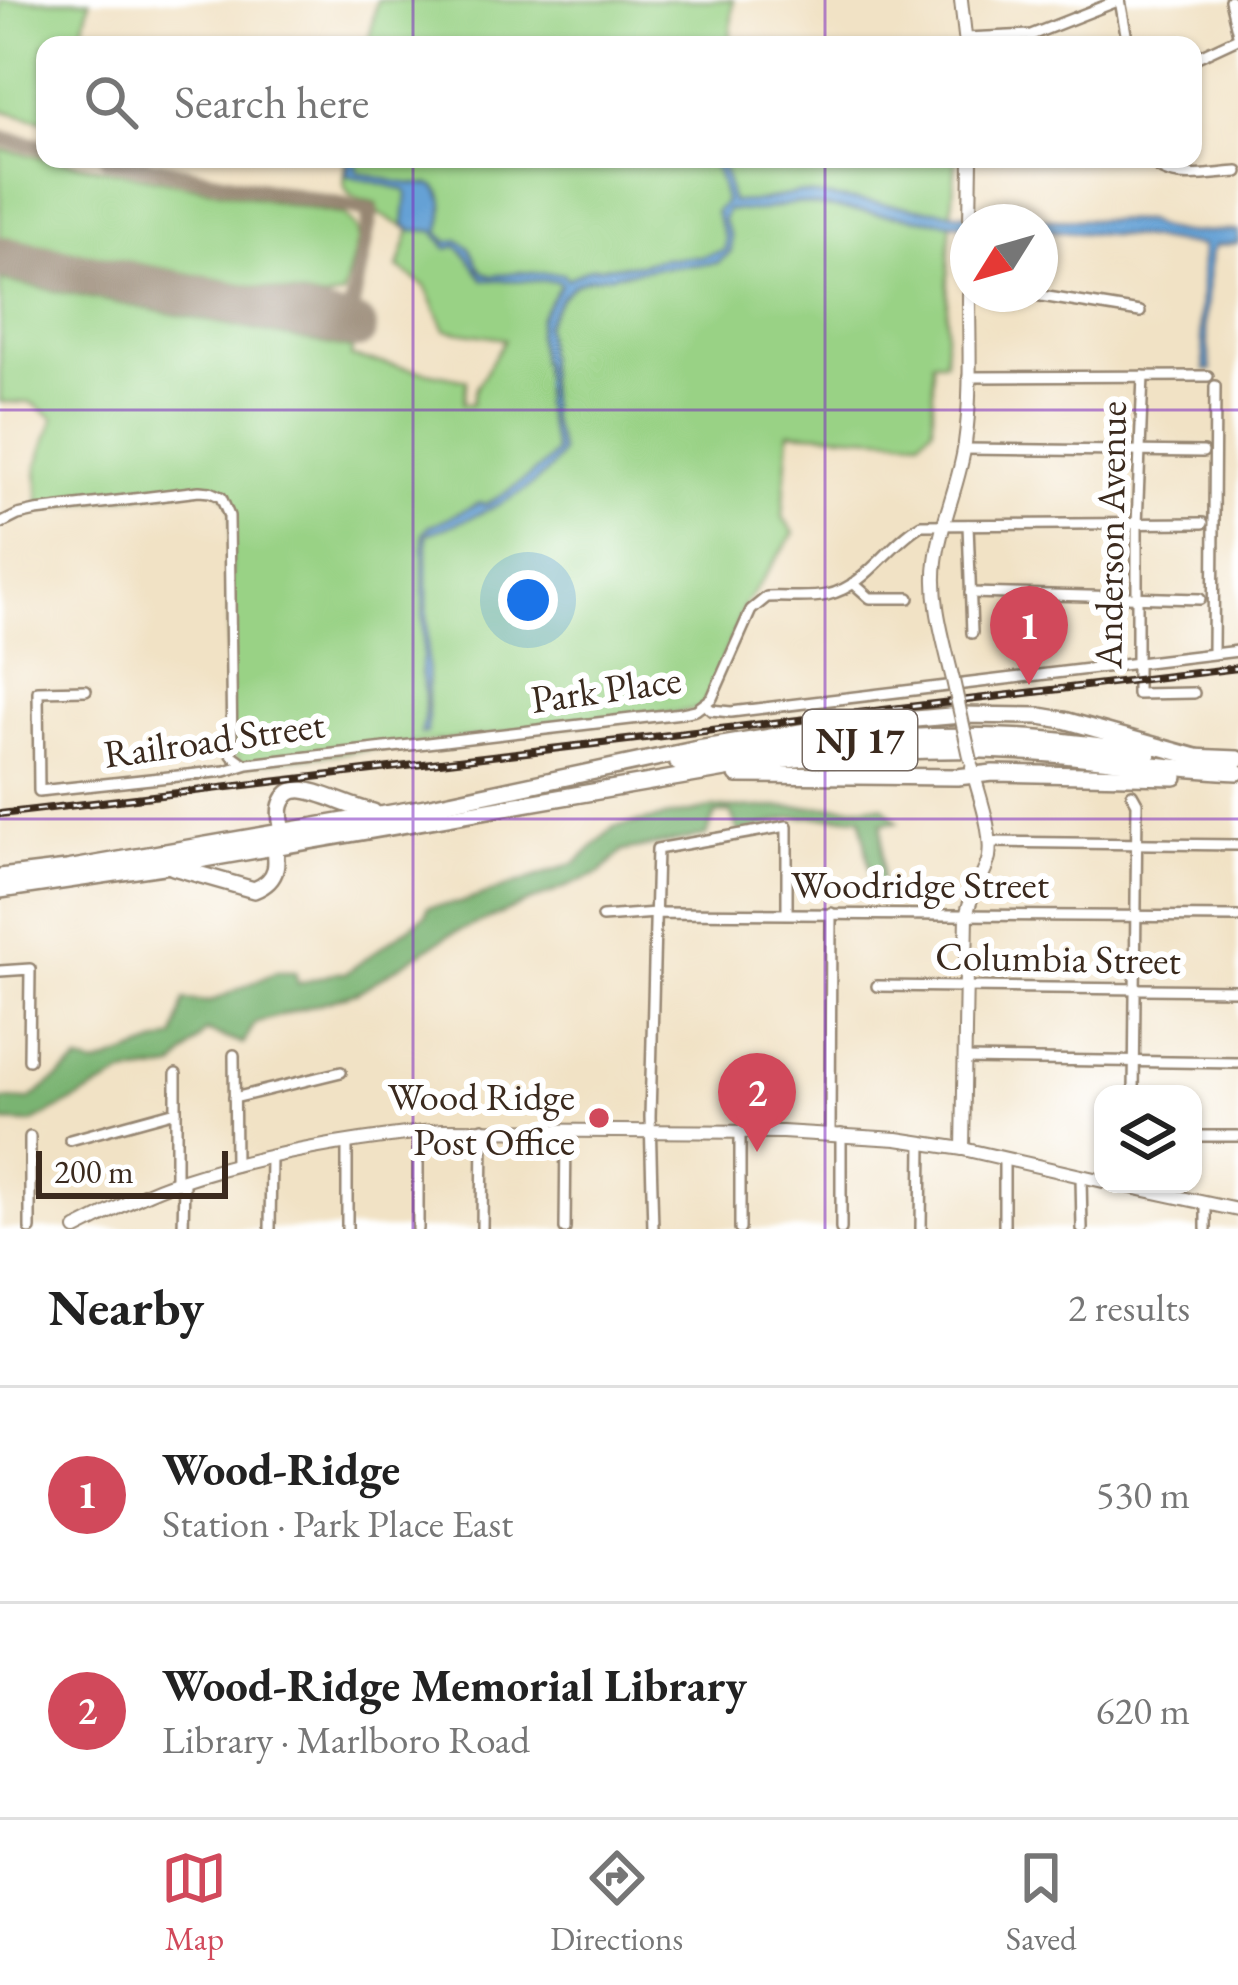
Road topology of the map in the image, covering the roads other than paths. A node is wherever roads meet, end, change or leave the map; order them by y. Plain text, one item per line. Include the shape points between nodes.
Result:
1 (961, 0) edge
2 (1120, 0) edge
3 (1231, 0) edge
4 (965, 36) edge
5 (1020, 36) edge
6 (1126, 36) edge
7 (1238, 36) edge
8 (1202, 54) edge
9 (971, 168) edge
10 (1157, 168) edge
11 (1238, 172) edge
12 (970, 204) edge
13 (1058, 299) edge
14 (970, 312) edge
15 (1140, 312) dead end
16 (968, 376) junction
17 (1143, 376) junction
18 (964, 449) junction
19 (1138, 451) junction
20 (1203, 452) dead end
21 (1203, 523) dead end
22 (0, 524) edge
23 (944, 524) junction
24 (968, 525) junction
25 (1137, 525) junction
26 (853, 584) junction
27 (970, 593) junction
28 (1138, 597) junction
29 (908, 598) dead end
30 (1200, 599) dead end
31 (972, 633) dead end
32 (1238, 651) edge
33 (1213, 653) junction
34 (1137, 663) junction
35 (86, 690) dead end
36 (1194, 693) dead end
37 (705, 704) junction
38 (961, 715) junction
39 (422, 742) joint
40 (1196, 757) junction
41 (1238, 759) edge
42 (248, 764) junction
43 (972, 768) junction
44 (718, 771) junction
45 (1238, 774) edge
46 (527, 787) junction
47 (1132, 794) dead end
48 (382, 813) junction
49 (280, 838) junction
50 (989, 842) junction
51 (1136, 844) junction
52 (1238, 845) edge
53 (170, 865) junction
54 (0, 877) edge
55 (0, 890) edge
56 (656, 913) junction
57 (787, 913) junction
58 (831, 913) junction
59 (967, 913) junction
60 (602, 917) dead end
61 (1135, 917) junction
62 (1238, 917) edge
63 (0, 971) edge
64 (877, 986) dead end
65 (965, 986) junction
66 (1135, 990) junction
67 (1238, 990) edge
68 (234, 1055) dead end
69 (964, 1059) junction
70 (29, 1060) dead end
71 (1238, 1063) edge
72 (1135, 1064) junction
73 (341, 1072) dead end
74 (176, 1074) dead end
75 (1134, 1085) edge
76 (234, 1098) junction
77 (176, 1111) junction
78 (483, 1128) junction
79 (566, 1130) junction
80 (418, 1132) junction
81 (652, 1132) junction
82 (740, 1132) junction
83 (835, 1134) junction
84 (1202, 1136) edge
85 (1238, 1136) edge
86 (30, 1138) dead end
87 (70, 1140) dead end
88 (347, 1142) junction
89 (922, 1142) junction
90 (963, 1149) junction
91 (271, 1157) junction
92 (1004, 1159) junction
93 (235, 1166) junction
94 (1081, 1176) junction
95 (1094, 1179) edge
96 (180, 1181) junction
97 (1161, 1193) edge
98 (1206, 1204) junction
99 (1238, 1210) edge
100 (102, 1222) edge
101 (30, 1229) edge
102 (76, 1229) edge
103 (183, 1229) edge
104 (270, 1229) edge
105 (347, 1229) edge
106 (418, 1229) edge
107 (482, 1229) edge
108 (565, 1229) edge
109 (652, 1229) edge
110 (740, 1229) edge
111 (841, 1229) edge
112 (921, 1229) edge
113 (1004, 1229) edge
114 (1082, 1229) edge
115 (1206, 1229) edge

1 - 4 main road
2 - 5 street
2 - 6 street
3 - 7 street
7 - 8 street
9 - 12 main road
10 - 11 street
13 - 15 street
14 - 16 main road
16 - 17 street
16 - 18 main road
17 - 19 street, Anderson Avenue
17 - 33 street via 1211,381
18 - 19 street
18 - 23 main road
19 - 20 street
19 - 25 street, Anderson Avenue
21 - 25 street
22 - 42 street via 36,511 199,491 220,496 229,516 232,755
23 - 24 street
23 - 26 street via 914,529
23 - 38 main road, bridge via 936,598
24 - 25 street
24 - 27 street
25 - 28 street, Anderson Avenue
26 - 29 street via 871,598
26 - 37 street via 826,595 761,600
27 - 28 street
27 - 31 street
28 - 30 street
28 - 34 street, Anderson Avenue
32 - 33 street
33 - 34 street, Park Place
34 - 36 street, Anderson Avenue via 1137,694
34 - 37 street, Park Place via 731,712
35 - 42 street, Railroad Street via 38,691 38,791
37 - 39 street, Park Place
38 - 40 highway via 1053,718
38 - 43 main road, bridge
38 - 46 highway via 749,740
39 - 42 street, Railroad Street
40 - 41 highway, NJ 17
40 - 46 highway, NJ 17 via 1007,737 908,737 753,751
43 - 44 highway
43 - 45 highway
43 - 50 main road
44 - 45 highway, NJ 17 via 952,749
44 - 49 highway, NJ 17
46 - 48 highway, NJ 17
47 - 51 street
48 - 49 highway, NJ 17
48 - 49 highway via 295,790 280,808
49 - 53 highway, NJ 17
49 - 53 highway via 273,878 254,890
49 - 54 highway, NJ 17
50 - 51 street
50 - 59 main road
51 - 52 street
51 - 61 street
53 - 55 highway, NJ 17
56 - 57 street, Woodridge Street
56 - 57 street via 658,849 787,826
56 - 60 street, Woodridge Street
56 - 81 street
57 - 58 street, Woodridge Street
58 - 59 street, Woodridge Street
58 - 83 street
59 - 61 street, Woodridge Street
59 - 65 main road
61 - 62 street, Woodridge Street
61 - 66 street
63 - 70 street via 30,969
64 - 65 street, Columbia Street
65 - 66 street, Columbia Street
65 - 69 main road
66 - 67 street, Columbia Street
66 - 72 street
68 - 76 street
69 - 72 street
69 - 90 main road
71 - 72 street
72 - 75 street
73 - 76 street
74 - 77 street
76 - 93 street
77 - 87 street
77 - 96 street
78 - 79 main road
78 - 80 main road
78 - 107 street
79 - 81 main road
79 - 108 street
80 - 88 main road
80 - 106 street
81 - 82 main road
81 - 109 street
82 - 83 main road
82 - 110 street
83 - 89 main road
83 - 111 street
84 - 85 street
86 - 101 street
88 - 91 main road
88 - 105 street
89 - 90 main road
89 - 112 street
90 - 92 main road
91 - 93 main road
91 - 104 street
92 - 94 main road
92 - 113 street
93 - 96 main road
94 - 95 main road
94 - 114 street
96 - 100 main road
96 - 103 street
97 - 98 main road
98 - 99 main road
98 - 115 street
100 - 102 main road

